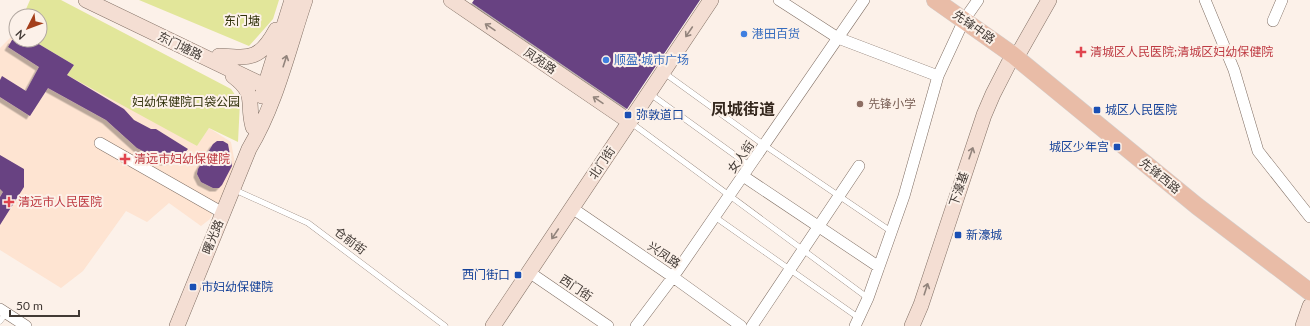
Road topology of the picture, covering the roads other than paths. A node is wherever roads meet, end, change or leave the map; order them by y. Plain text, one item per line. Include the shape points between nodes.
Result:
1 (86, 0) edge
2 (103, 0) edge
3 (305, 0) edge
4 (711, 0) edge
5 (779, 0) edge
6 (864, 0) edge
7 (935, 0) edge
8 (947, 0) edge
9 (978, 0) edge
10 (1042, 0) edge
11 (1049, 0) edge
12 (1205, 0) edge
13 (1282, 0) edge
14 (291, 2) edge
15 (458, 2) edge
16 (966, 17) junction
17 (1273, 21) dead end
18 (838, 38) junction
19 (1016, 51) junction
20 (218, 60) junction
21 (663, 72) junction
22 (938, 76) junction
23 (271, 85) junction
24 (649, 93) junction
25 (630, 122) junction
26 (252, 127) junction
27 (100, 143) dead end
28 (764, 145) junction
29 (249, 149) junction
30 (750, 166) junction
31 (859, 166) dead end
32 (743, 176) junction
33 (233, 189) junction
34 (730, 196) junction
35 (839, 196) junction
36 (572, 208) junction
37 (223, 213) junction
38 (715, 217) junction
39 (1310, 217) edge
40 (819, 226) junction
41 (892, 232) junction
42 (803, 250) junction
43 (879, 267) junction
44 (790, 269) junction
45 (529, 272) junction
46 (674, 277) junction
47 (1310, 283) edge
48 (1310, 292) edge
49 (868, 298) junction
50 (1310, 306) edge
51 (2, 314) edge
52 (857, 322) edge
53 (26, 326) edge
54 (177, 326) edge
55 (445, 326) edge
56 (493, 326) edge
57 (608, 326) edge
58 (636, 326) edge
59 (741, 326) edge
60 (752, 326) edge
61 (912, 326) edge
62 (1303, 326) edge

1 - 20 street, 东门塘路
2 - 20 street, 东门塘路
23 -> 3 street, 曙光路
4 -> 21 street, 北门街
5 - 18 street
6 - 18 street, 女人街
7 - 16 main road, 先锋中路
8 - 16 main road, 先锋中路
9 - 16 street
10 - 19 street, 下濠基
11 - 19 street, 下濠基
12 - 39 street via 1234,70 1258,151
13 - 17 street
14 - 20 street via 263,50 249,56
14 - 23 street, 曙光路
25 -> 15 street, 凤苑路
16 - 19 main road, 先锋中路
16 - 22 street
18 - 22 street
18 - 28 street, 女人街
19 - 47 main road, 先锋西路 via 1128,143
19 - 48 main road, 先锋西路 via 1197,206
61 -> 19 street, 下濠基 via 984,115
20 - 23 street, 东门塘路
20 - 26 street via 247,90 251,99
21 - 24 street, 北门街
21 - 28 lane
22 - 41 street
23 - 26 street, 曙光路
23 - 29 street, 曙光路 via 260,131
24 - 25 street, 北门街
24 - 30 lane
25 - 34 lane
25 - 36 street, 北门街
26 - 29 street, 曙光路
27 - 37 street
28 - 30 street, 女人街
28 - 35 lane
29 - 33 street, 曙光路
30 - 32 street, 女人街
31 - 35 street
32 - 34 street, 女人街
32 - 40 street
33 - 37 street, 曙光路
33 - 55 lane, 仓前街 via 308,223
34 - 38 street, 女人街
34 - 42 lane
35 - 40 street
35 - 41 lane
36 -> 45 street, 北门街
36 - 46 street, 兴凤路
37 - 54 street, 曙光路
38 - 44 lane
38 - 46 street, 女人街
40 - 42 street
40 - 43 street
41 - 43 street
42 - 44 street
42 - 49 lane
43 - 49 street
44 - 52 lane
44 - 60 street
45 - 56 street, 北门街
45 - 57 street, 西门街
46 - 58 street, 女人街
46 - 59 street, 兴凤路
49 - 52 street
50 - 62 street
51 - 53 street

